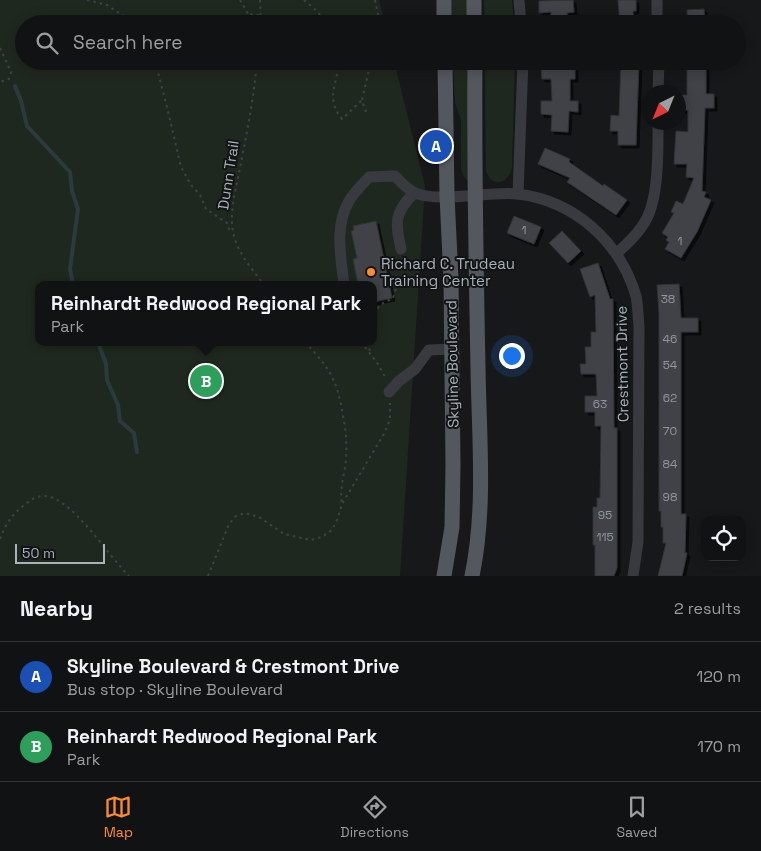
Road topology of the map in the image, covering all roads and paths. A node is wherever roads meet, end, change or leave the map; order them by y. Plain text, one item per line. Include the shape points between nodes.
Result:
1 (87, 0) edge
2 (240, 0) edge
3 (260, 0) edge
4 (304, 0) edge
5 (375, 0) edge
6 (444, 0) edge
7 (474, 0) edge
8 (519, 0) edge
9 (656, 0) edge
10 (262, 13) joint
11 (249, 14) joint
12 (122, 15) edge
13 (320, 15) edge
14 (378, 15) edge
15 (444, 15) edge
16 (474, 15) edge
17 (520, 15) edge
18 (657, 15) edge
19 (0, 48) edge
20 (157, 70) edge
21 (256, 70) edge
22 (336, 70) edge
23 (370, 70) edge
24 (445, 70) edge
25 (475, 70) edge
26 (523, 70) edge
27 (659, 70) edge
28 (0, 82) edge
29 (658, 85) edge
30 (362, 100) junction
31 (366, 112) dead end
32 (658, 130) edge
33 (414, 193) junction
34 (474, 194) junction
35 (518, 194) junction
36 (447, 196) junction
37 (233, 231) junction
38 (401, 249) dead end
39 (616, 253) junction
40 (407, 278) dead end
41 (261, 281) edge
42 (344, 281) edge
43 (377, 310) edge
44 (308, 346) edge
45 (365, 346) edge
46 (369, 346) edge
47 (451, 349) junction
48 (370, 352) junction
49 (389, 392) junction
50 (342, 504) junction
51 (0, 539) edge
52 (129, 576) edge
53 (208, 576) edge
54 (444, 576) edge
55 (472, 576) edge
56 (633, 576) edge

1 - 12 path via 107,5
2 - 11 path
3 - 10 path
4 - 13 path
5 - 14 path
6 - 15 main road
7 - 16 main road
8 - 17 street
9 - 18 street
10 - 11 path
19 - 28 path via 12,72 9,79
20 - 37 path via 181,167 206,209
21 - 37 path, Dunn Trail via 233,202
22 - 30 path via 332,97 342,119
23 - 30 path
24 - 36 main road, Skyline Boulevard
25 - 34 main road, Skyline Boulevard
26 - 35 street
27 - 29 street
30 - 31 path
32 - 39 street via 656,188 648,218 633,239
33 - 36 street, Crestmont Drive
33 - 38 street via 397,216
33 - 42 street via 395,176 369,177 354,194 342,215 339,235
34 - 35 street, Crestmont Drive
34 - 36 street, Crestmont Drive
34 - 55 main road, Skyline Boulevard via 480,471 478,538
35 - 39 street, Crestmont Drive via 568,210 586,222
36 - 47 main road, Skyline Boulevard
37 - 41 path, Dunn Trail via 241,254
39 - 56 street, Crestmont Drive via 636,298 639,326 638,542
40 - 43 path via 396,288 393,298
44 - 50 path via 328,369 340,396 347,443 340,494
45 - 48 path
46 - 48 path
47 - 49 street via 429,350 415,369
47 - 54 main road, Skyline Boulevard via 452,527
48 - 49 path via 384,374
49 - 50 path via 390,419 385,432
50 - 53 path via 332,530 311,540 284,534 260,518 245,513 236,516 229,524
51 - 52 path via 6,522 31,499 45,496 58,499 74,512

